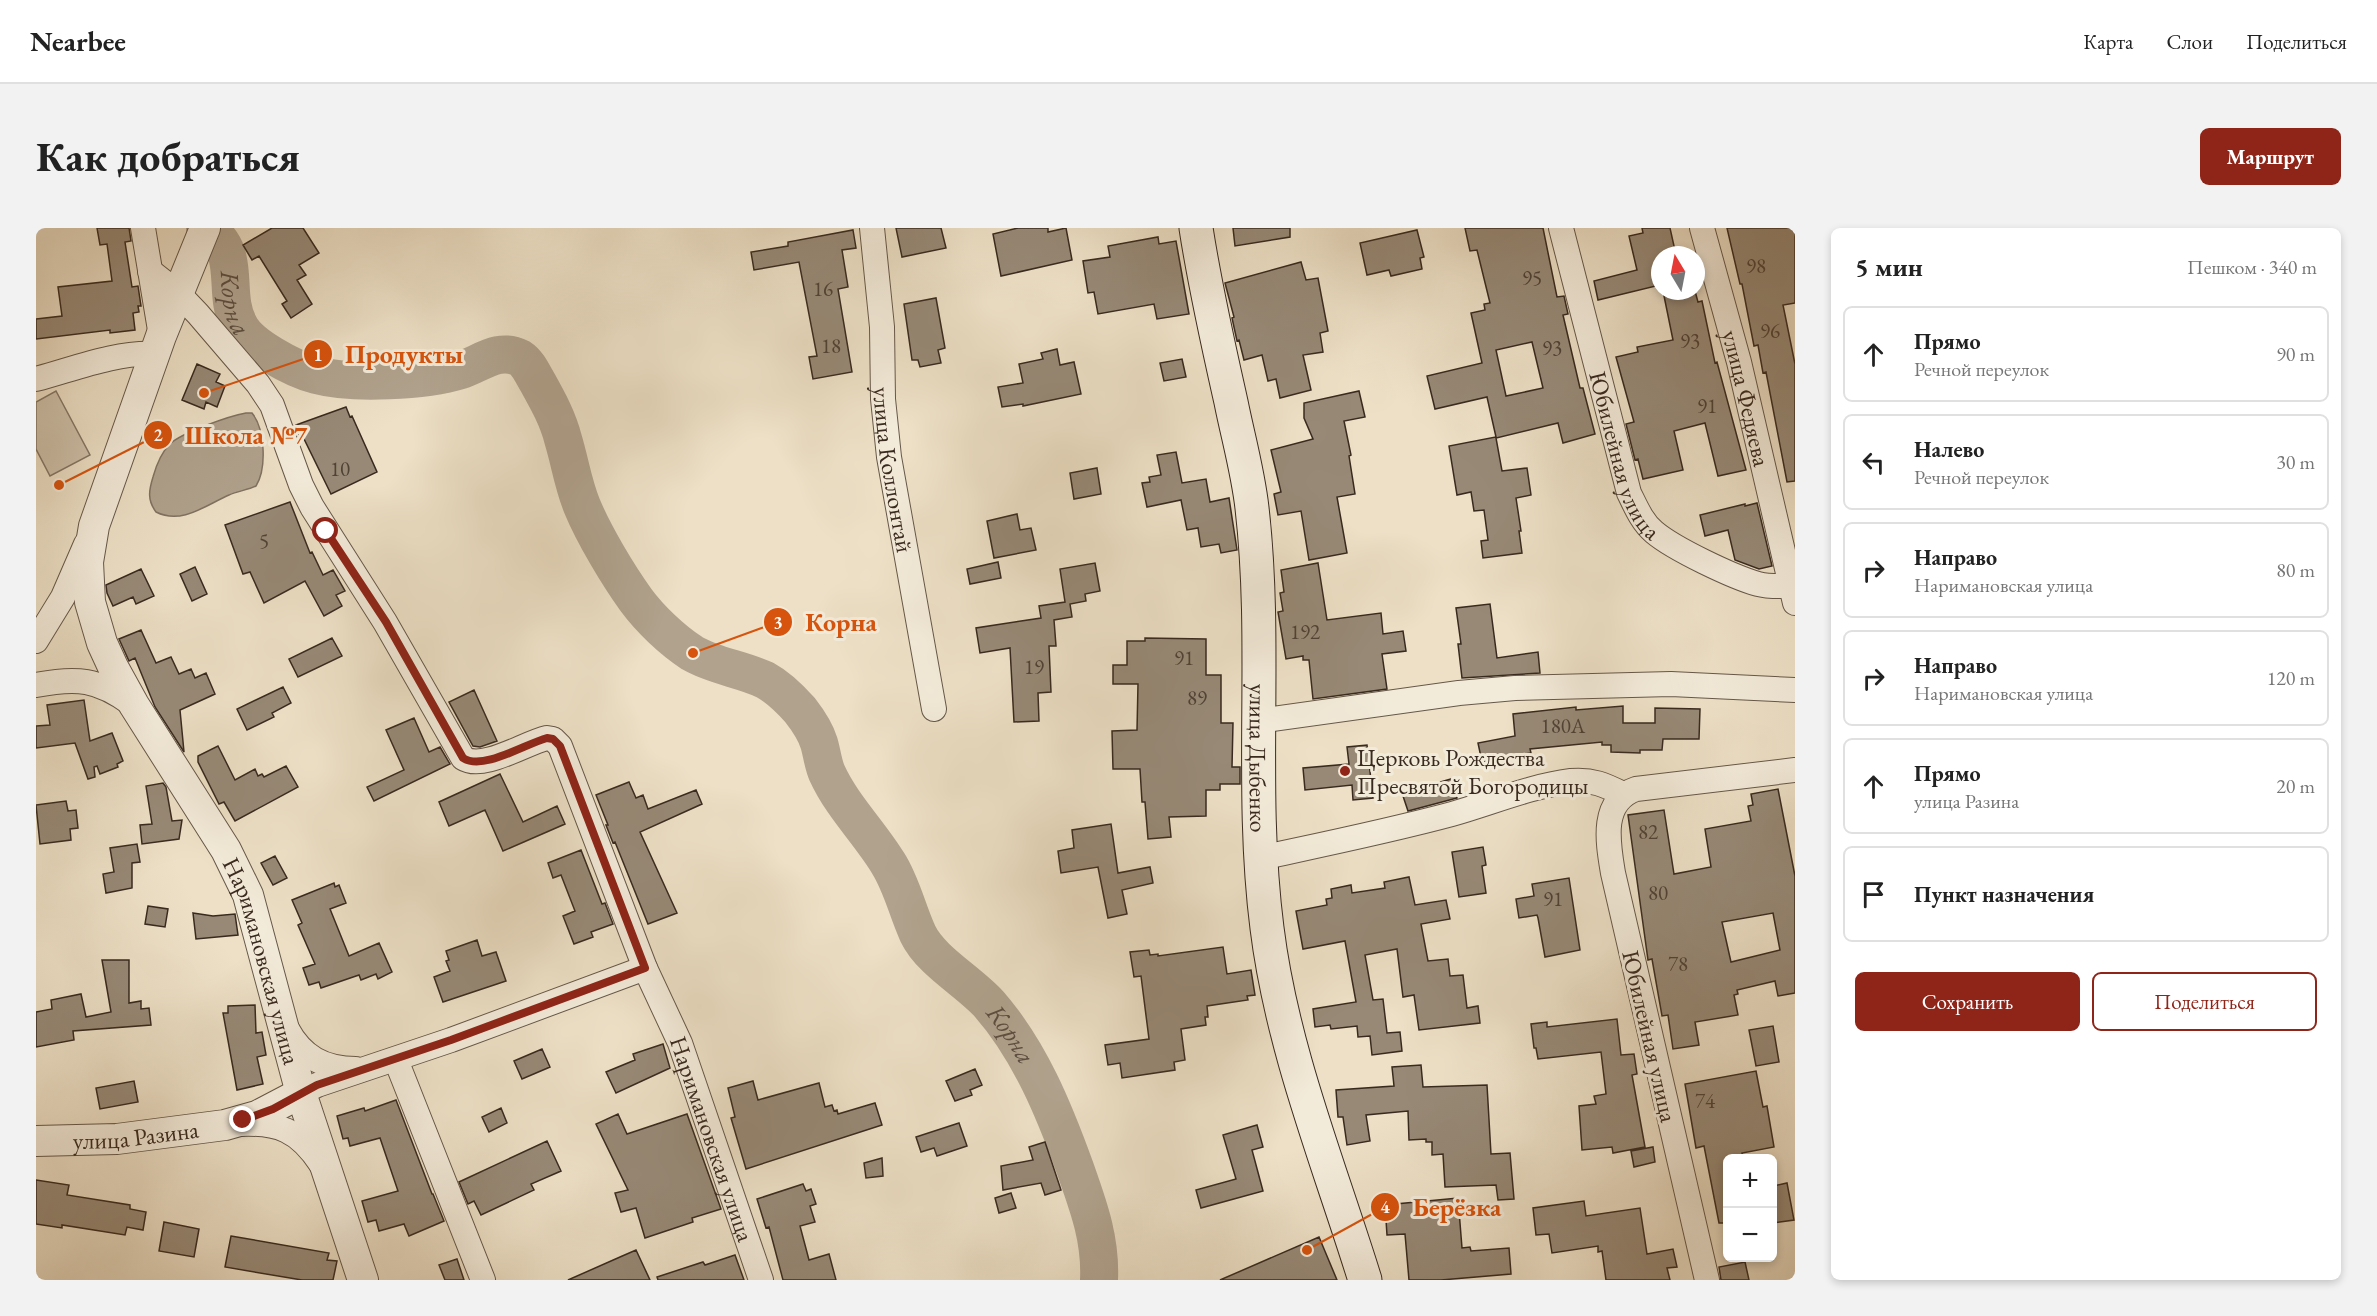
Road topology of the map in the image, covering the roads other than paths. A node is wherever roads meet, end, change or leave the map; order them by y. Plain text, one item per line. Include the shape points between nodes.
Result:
1 (143, 228) edge
2 (206, 228) edge
3 (872, 228) edge
4 (1196, 228) edge
5 (1562, 228) edge
6 (1702, 228) edge
7 (150, 271) junction
8 (178, 293) junction
9 (158, 345) junction
10 (36, 379) edge
11 (94, 526) junction
12 (1793, 595) edge
13 (36, 641) edge
14 (36, 685) edge
15 (1795, 690) edge
16 (134, 705) junction
17 (934, 709) dead end
18 (1258, 721) junction
19 (1795, 770) edge
20 (1623, 794) junction
21 (1260, 858) junction
22 (645, 968) junction
23 (283, 1022) junction
24 (396, 1060) junction
25 (370, 1068) junction
26 (301, 1093) junction
27 (225, 1125) junction
28 (36, 1141) edge
29 (329, 1176) junction
30 (363, 1280) edge
31 (483, 1280) edge
32 (761, 1280) edge
33 (1365, 1280) edge
34 (1707, 1280) edge

1 - 7 street
2 - 8 street, Наримановская улица
3 - 17 street, улица Коллонтай via 888,446
4 - 18 main road, улица Дыбенко via 1251,503 1258,590
5 - 12 street, Юбилейная улица via 1629,493 1639,513 1653,531 1672,545 1732,574
6 - 12 street, улица Федяева
7 - 8 street
7 - 9 street
8 - 9 street, Наримановская улица
8 - 22 street, Наримановская улица via 272,405 312,507 386,622 463,758 469,762 484,761 547,738 560,746
9 - 10 street via 142,353
9 - 11 street, Наримановская улица
11 - 13 street, Наримановская улица via 63,597
11 - 16 street, Наримановская улица via 88,562 90,602 102,643
14 - 16 street, Наримановская улица via 90,682
15 - 18 street via 1671,684 1515,688
16 - 23 street, Наримановская улица via 238,873 255,915
18 - 21 main road, улица Дыбенко
19 - 20 street via 1646,786
20 - 21 street via 1598,782 1571,781 1404,827
20 - 34 street, Юбилейная улица via 1610,815 1609,850
21 - 33 main road, улица Дыбенко via 1267,930 1285,1020 1309,1109
22 - 24 street, Наримановская улица
22 - 32 street, Наримановская улица via 680,1043
23 - 25 street via 309,1057 340,1068
23 - 26 street, Наримановская улица
24 - 25 street, Наримановская улица
24 - 31 street
25 - 26 street, Наримановская улица
26 - 27 street, улица Разина via 257,1116
26 - 29 street
27 - 28 street, улица Разина via 117,1139
27 - 29 street via 259,1123 286,1130 307,1145
29 - 30 street

